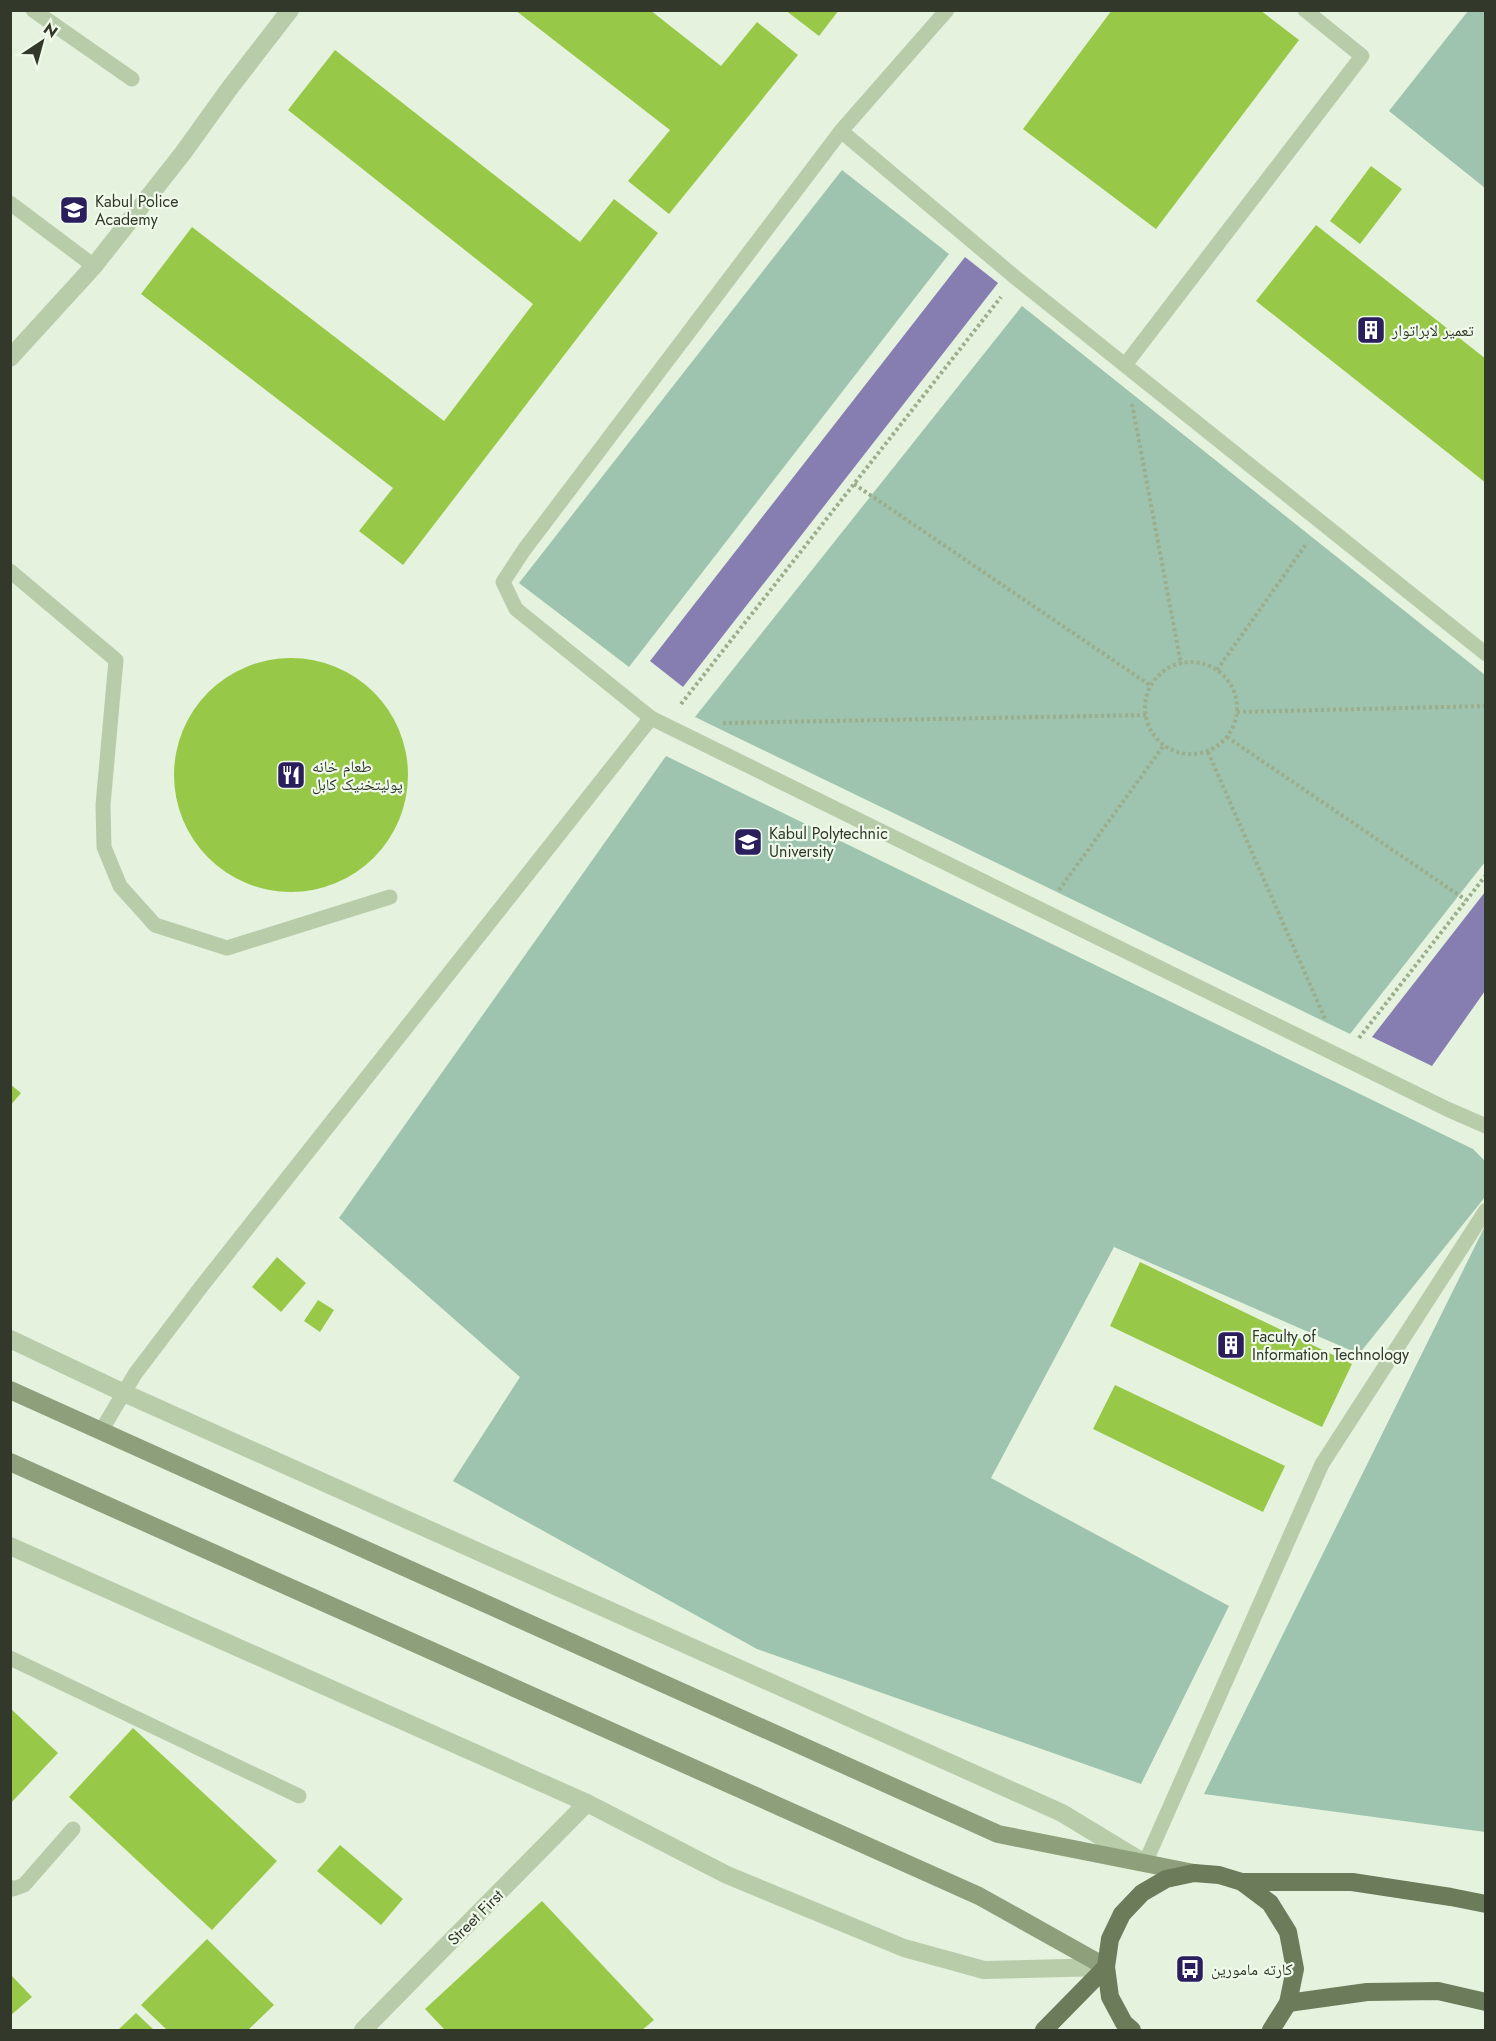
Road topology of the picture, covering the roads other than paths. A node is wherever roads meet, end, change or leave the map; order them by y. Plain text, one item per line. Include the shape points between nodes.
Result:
1 (33, 10) edge
2 (290, 10) edge
3 (947, 10) edge
4 (1305, 10) edge
5 (132, 79) dead end
6 (842, 131) junction
7 (10, 203) edge
8 (94, 266) junction
9 (10, 358) edge
10 (1125, 365) junction
11 (10, 571) edge
12 (1485, 654) edge
13 (658, 721) junction
14 (390, 897) dead end
15 (1485, 1126) edge
16 (1485, 1210) edge
17 (10, 1339) edge
18 (10, 1390) edge
19 (124, 1393) junction
20 (101, 1431) junction
21 (10, 1462) edge
22 (10, 1546) edge
23 (10, 1658) edge
24 (299, 1796) dead end
25 (587, 1803) junction
26 (73, 1829) dead end
27 (1145, 1863) junction
28 (1194, 1873) junction
29 (1242, 1882) junction
30 (10, 1887) edge
31 (1485, 1895) edge
32 (1451, 1897) junction
33 (1485, 1904) edge
34 (1106, 1967) junction
35 (1485, 2001) edge
36 (1288, 2003) junction
37 (363, 2031) edge
38 (1044, 2031) edge
39 (1132, 2031) edge
40 (1271, 2031) edge

1 - 5 lane
2 - 8 street
3 - 6 lane
4 - 10 lane via 1362,56
6 - 10 lane
6 - 13 lane via 503,582 516,609
7 - 8 lane
8 - 9 street
10 - 12 lane
11 - 14 lane via 116,660 103,804 104,847 120,886 155,925 227,948
13 - 15 lane
13 - 19 lane via 201,1287
16 - 27 lane via 1322,1464
17 - 19 street
18 - 20 main road
19 - 20 lane
19 - 27 street via 1062,1813
20 - 27 main road via 998,1834
21 - 34 main road via 979,1896
22 - 25 street
23 - 24 lane
25 - 34 street via 727,1875 904,1948 984,1970
25 - 37 street, Street First
26 - 30 lane via 24,1885
27 - 28 main road
28 - 29 main road
28 - 34 main road via 1166,1879 1142,1893 1122,1914 1110,1939
29 - 32 main road via 1352,1882
29 - 36 main road via 1270,1904 1288,1932 1295,1969
31 - 32 main road
32 - 33 main road
34 - 38 main road
34 - 39 main road via 1110,1997
35 - 36 main road via 1438,1991 1367,1992
36 - 40 main road

